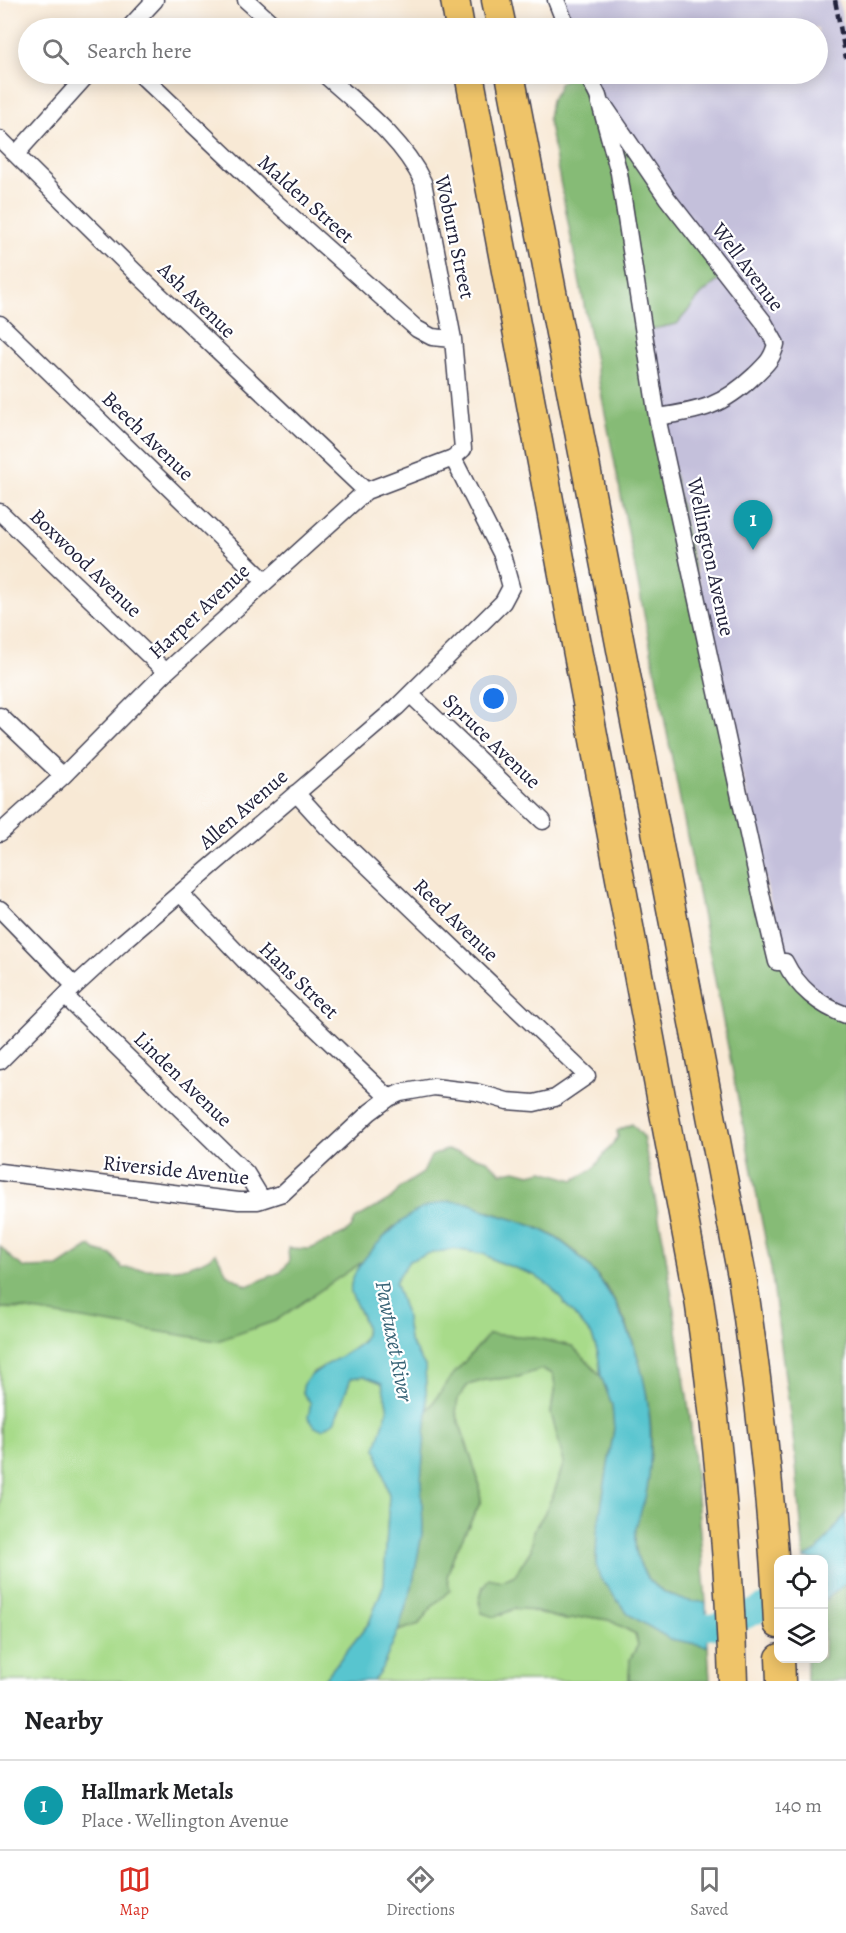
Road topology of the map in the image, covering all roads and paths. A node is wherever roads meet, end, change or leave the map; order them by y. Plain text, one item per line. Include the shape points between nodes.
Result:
1 (155, 0) edge
2 (246, 0) edge
3 (455, 0) edge
4 (496, 0) edge
5 (556, 0) edge
6 (138, 18) edge
7 (266, 18) edge
8 (458, 18) edge
9 (500, 18) edge
10 (563, 18) edge
11 (79, 84) edge
12 (151, 84) edge
13 (335, 84) edge
14 (470, 84) edge
15 (512, 84) edge
16 (592, 84) edge
17 (598, 96) junction
18 (0, 139) edge
19 (16, 154) junction
20 (0, 324) edge
21 (453, 339) junction
22 (657, 417) junction
23 (453, 458) junction
24 (366, 491) junction
25 (0, 512) edge
26 (265, 581) junction
27 (166, 672) junction
28 (410, 694) junction
29 (0, 716) edge
30 (63, 776) junction
31 (296, 794) junction
32 (543, 821) dead end
33 (0, 833) edge
34 (180, 893) junction
35 (0, 909) edge
36 (70, 991) junction
37 (846, 1015) edge
38 (0, 1061) edge
39 (587, 1076) joint
40 (389, 1098) junction
41 (0, 1172) edge
42 (258, 1201) junction
43 (777, 1609) edge
44 (780, 1663) edge
45 (733, 1681) edge
46 (781, 1681) edge

1 - 6 street
2 - 7 street
3 - 8 highway
4 - 9 highway
5 - 10 street
11 - 19 street
12 - 21 street, Malden Street via 417,329 432,337
13 - 21 street, Woburn Street via 391,137 420,175
14 - 45 highway via 690,1246 713,1405 730,1587
15 - 43 highway via 740,1265 771,1502
16 - 17 street, Wellington Avenue
17 - 22 street, Wellington Avenue via 619,173
17 - 22 street, Well Avenue via 667,198 763,321 776,344 773,358 720,403
18 - 19 street, Ash Avenue
19 - 24 street, Ash Avenue via 134,272
20 - 26 street, Beech Avenue
21 - 23 street via 463,449
22 - 37 street, Wellington Avenue via 777,962 785,962 797,981 817,1000
23 - 24 street, Harper Avenue
23 - 28 street, Allen Avenue via 502,555 511,587 503,602
24 - 26 street, Harper Avenue
25 - 27 street, Boxwood Avenue
26 - 27 street, Harper Avenue
27 - 30 street, Harper Avenue
28 - 31 street, Allen Avenue
28 - 32 street, Spruce Avenue
29 - 30 street
30 - 33 street, Harper Avenue
31 - 34 street, Allen Avenue
31 - 39 street, Reed Avenue
34 - 36 street, Allen Avenue
34 - 40 street, Hans Street via 244,960
35 - 36 street, Linden Avenue
36 - 38 street, Allen Avenue
36 - 42 street, Linden Avenue via 246,1173 260,1196
39 - 40 street, Riverside Avenue via 555,1098 534,1103 434,1087
40 - 42 street, Riverside Avenue via 283,1193
41 - 42 street, Riverside Avenue
44 - 46 highway

